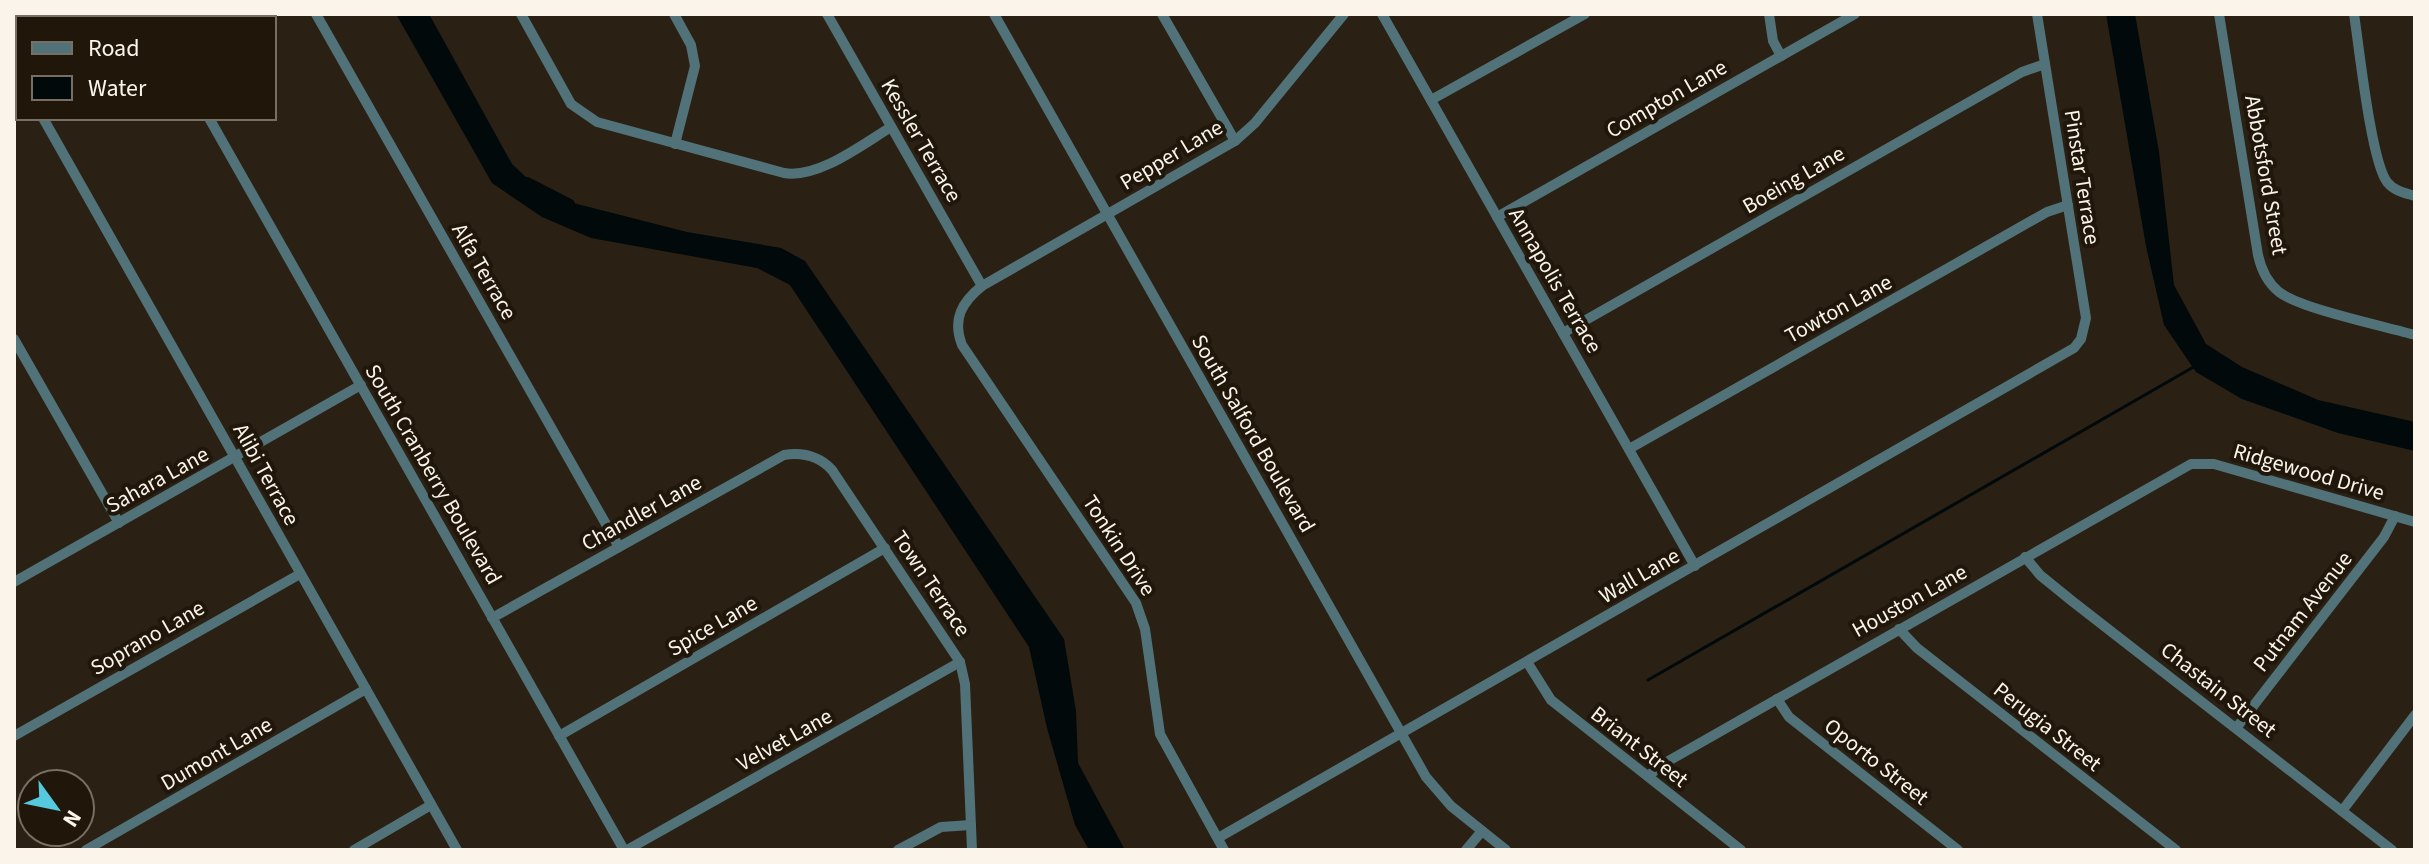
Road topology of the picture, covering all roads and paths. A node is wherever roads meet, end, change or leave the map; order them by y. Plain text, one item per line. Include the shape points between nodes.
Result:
1 (316, 14) edge
2 (521, 14) edge
3 (674, 14) edge
4 (827, 14) edge
5 (994, 14) edge
6 (1162, 14) edge
7 (1344, 14) edge
8 (1382, 14) edge
9 (1585, 14) edge
10 (1769, 14) edge
11 (1855, 14) edge
12 (2037, 14) edge
13 (2219, 14) edge
14 (2354, 14) edge
15 (1781, 56) junction
16 (2045, 64) junction
17 (1431, 100) junction
18 (44, 120) edge
19 (210, 120) edge
20 (891, 127) junction
21 (1235, 141) junction
22 (675, 144) junction
23 (2415, 196) edge
24 (2068, 205) junction
25 (1107, 215) junction
26 (1497, 217) junction
27 (982, 286) junction
28 (1563, 333) junction
29 (2415, 335) edge
30 (14, 339) edge
31 (2077, 344) joint
32 (361, 385) junction
33 (1629, 449) junction
34 (812, 456) joint
35 (235, 458) junction
36 (2191, 464) joint
37 (2395, 516) junction
38 (2415, 522) edge
39 (119, 523) junction
40 (619, 547) junction
41 (885, 548) junction
42 (2025, 557) junction
43 (1695, 566) junction
44 (300, 574) junction
45 (14, 582) edge
46 (492, 618) junction
47 (1899, 629) junction
48 (960, 662) junction
49 (1527, 662) junction
50 (366, 689) junction
51 (1777, 699) junction
52 (2415, 715) edge
53 (2237, 727) junction
54 (1401, 732) junction
55 (14, 736) edge
56 (559, 736) junction
57 (1648, 776) junction
58 (431, 805) junction
59 (2342, 811) junction
60 (971, 825) junction
61 (1482, 831) junction
62 (1218, 838) junction
63 (86, 850) edge
64 (354, 850) edge
65 (457, 850) edge
66 (626, 850) edge
67 (898, 850) edge
68 (972, 850) edge
69 (1224, 850) edge
70 (1466, 850) edge
71 (1506, 850) edge
72 (1741, 850) edge
73 (1958, 850) edge
74 (2176, 850) edge
75 (2392, 850) edge

1 - 40 street, Alfa Terrace
2 - 22 street via 579,112
3 - 22 street via 691,45 695,66
4 - 20 street, Kessler Terrace
5 - 25 street, South Salford Boulevard
6 - 21 street
7 - 21 street, Pepper Lane
8 - 17 street, Annapolis Terrace
9 - 17 street
10 - 15 street
11 - 15 street, Compton Lane
12 - 16 street, Pinstar Terrace
13 - 29 street, Abbotsford Street via 2258,255 2267,278 2282,294 2303,303
14 - 23 street via 2381,172 2393,188
15 - 26 street, Compton Lane
16 - 24 street, Pinstar Terrace
16 - 28 street, Boeing Lane via 2008,80
17 - 26 street, Annapolis Terrace
18 - 35 street, Alibi Terrace
19 - 32 street, South Cranberry Boulevard
20 - 22 street via 801,174
20 - 27 street, Kessler Terrace
21 - 25 street, Pepper Lane
24 - 31 street, Pinstar Terrace via 2086,318
24 - 33 street, Towton Lane via 2047,212
25 - 27 street, Pepper Lane
25 - 54 street, South Salford Boulevard
26 - 28 street, Annapolis Terrace
27 - 62 street, Tonkin Drive via 967,298 959,315 962,345 1136,603 1145,629 1160,734
28 - 33 street, Annapolis Terrace
30 - 39 street
31 - 43 street, Wall Lane
32 - 35 street, Sahara Lane
32 - 46 street, South Cranberry Boulevard
33 - 43 street, Annapolis Terrace
34 - 40 street, Chandler Lane via 784,455
34 - 41 street, Town Terrace via 832,470
35 - 39 street, Sahara Lane
35 - 44 street, Alibi Terrace
36 - 37 street, Ridgewood Drive via 2214,464
36 - 42 street, Houston Lane
37 - 38 street, Ridgewood Drive
37 - 53 street, Putnam Avenue
39 - 45 street, Sahara Lane
40 - 46 street, Chandler Lane
41 - 48 street, Town Terrace
41 - 56 street, Spice Lane
42 - 47 street, Houston Lane
42 - 53 street, Chastain Street via 2072,601
43 - 49 street, Wall Lane
44 - 50 street, Alibi Terrace
44 - 55 street, Soprano Lane
46 - 56 street, South Cranberry Boulevard
47 - 51 street, Houston Lane
47 - 74 street, Perugia Street
48 - 60 street, Town Terrace
48 - 66 street, Velvet Lane
49 - 54 street, Wall Lane
49 - 57 street, Briant Street via 1551,700
50 - 58 street, Alibi Terrace
50 - 63 street, Dumont Lane
51 - 57 street, Houston Lane
51 - 73 street, Oporto Street via 1789,717
52 - 59 street
53 - 59 street, Chastain Street
54 - 61 street, South Salford Boulevard via 1436,791
54 - 62 street, Wall Lane
56 - 66 street, South Cranberry Boulevard
57 - 72 street, Briant Street
58 - 64 street
58 - 65 street, Alibi Terrace
59 - 75 street, Chastain Street
60 - 67 street via 941,827
60 - 68 street, Town Terrace
61 - 70 street
61 - 71 street, South Salford Boulevard
62 - 69 street, Tonkin Drive

